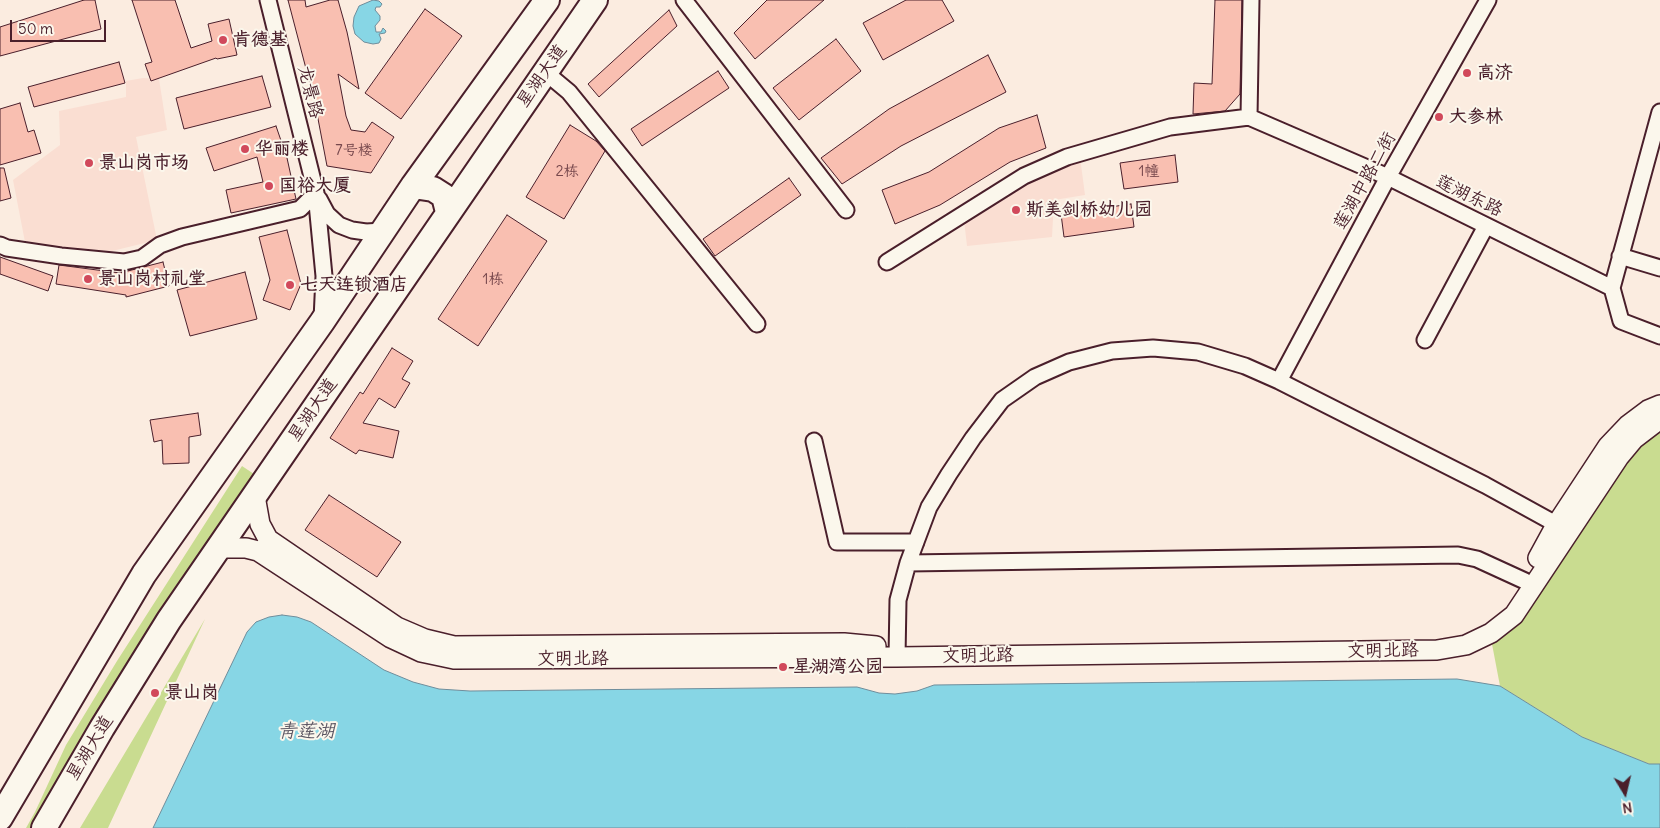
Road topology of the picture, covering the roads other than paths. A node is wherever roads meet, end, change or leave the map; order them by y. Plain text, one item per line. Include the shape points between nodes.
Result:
1 (268, 0) edge
2 (547, 0) edge
3 (595, 0) edge
4 (684, 0) edge
5 (1251, 0) edge
6 (1488, 0) edge
7 (545, 72) junction
8 (1660, 112) edge
9 (1249, 117) junction
10 (1654, 154) edge
11 (1388, 177) junction
12 (413, 186) junction
13 (316, 193) junction
14 (846, 210) dead end
15 (448, 212) junction
16 (1486, 226) junction
17 (383, 231) junction
18 (0, 245) edge
19 (1620, 256) junction
20 (887, 262) dead end
21 (1660, 268) edge
22 (1612, 288) junction
23 (322, 322) junction
24 (757, 324) dead end
25 (1660, 336) edge
26 (1425, 340) dead end
27 (1279, 381) junction
28 (1660, 405) edge
29 (1660, 419) edge
30 (814, 441) dead end
31 (255, 496) junction
32 (1563, 528) junction
33 (916, 542) junction
34 (217, 548) junction
35 (908, 563) junction
36 (1525, 581) junction
37 (897, 653) junction
38 (0, 818) edge
39 (44, 828) edge

1 - 13 street, 龙景路
2 - 12 main road
3 - 7 main road, 星湖大道
4 - 14 street
5 - 9 street
6 - 11 street, 莲湖中路二街
7 - 15 main road, 星湖大道
7 - 24 street via 569,92
8 - 10 street
9 - 11 street, 莲湖东路
9 - 20 street via 1170,127 1067,157 1024,176
10 - 19 street
11 - 16 street, 莲湖东路
11 - 27 street, 莲湖中路二街
12 - 15 main road via 433,188 444,196
12 - 17 main road
13 - 17 street via 327,214 339,225 366,232
13 - 18 street via 300,209 182,237 160,245 142,258 124,262 61,256
13 - 23 street via 324,276
15 - 31 main road, 星湖大道
16 - 22 street, 莲湖东路
16 - 26 street
17 - 23 main road
19 - 21 street
19 - 22 street
22 - 25 street via 1621,321
23 - 38 main road via 144,574
27 - 32 street
27 - 33 street via 1198,352 1153,348 1112,351 1069,362 1035,377 1002,400 973,438 929,507
28 - 32 street, 文明北路 via 1628,425 1608,446
29 - 32 street, 文明北路 via 1634,439
30 - 33 street via 837,542
31 - 34 main road, 星湖大道
31 - 37 street, 文明北路 via 260,524 268,539 397,627 432,641 454,646 844,644
32 - 36 street, 文明北路
32 - 37 street, 文明北路 via 1514,615 1491,633 1456,647 1409,651
33 - 35 street
34 - 37 street, 文明北路 via 258,551 391,638 421,652 454,659
34 - 39 main road, 星湖大道 via 107,719
35 - 36 street via 1458,555 1477,559
35 - 37 street via 898,600
36 - 37 street, 文明北路 via 1508,609 1488,625 1464,636 1435,642

